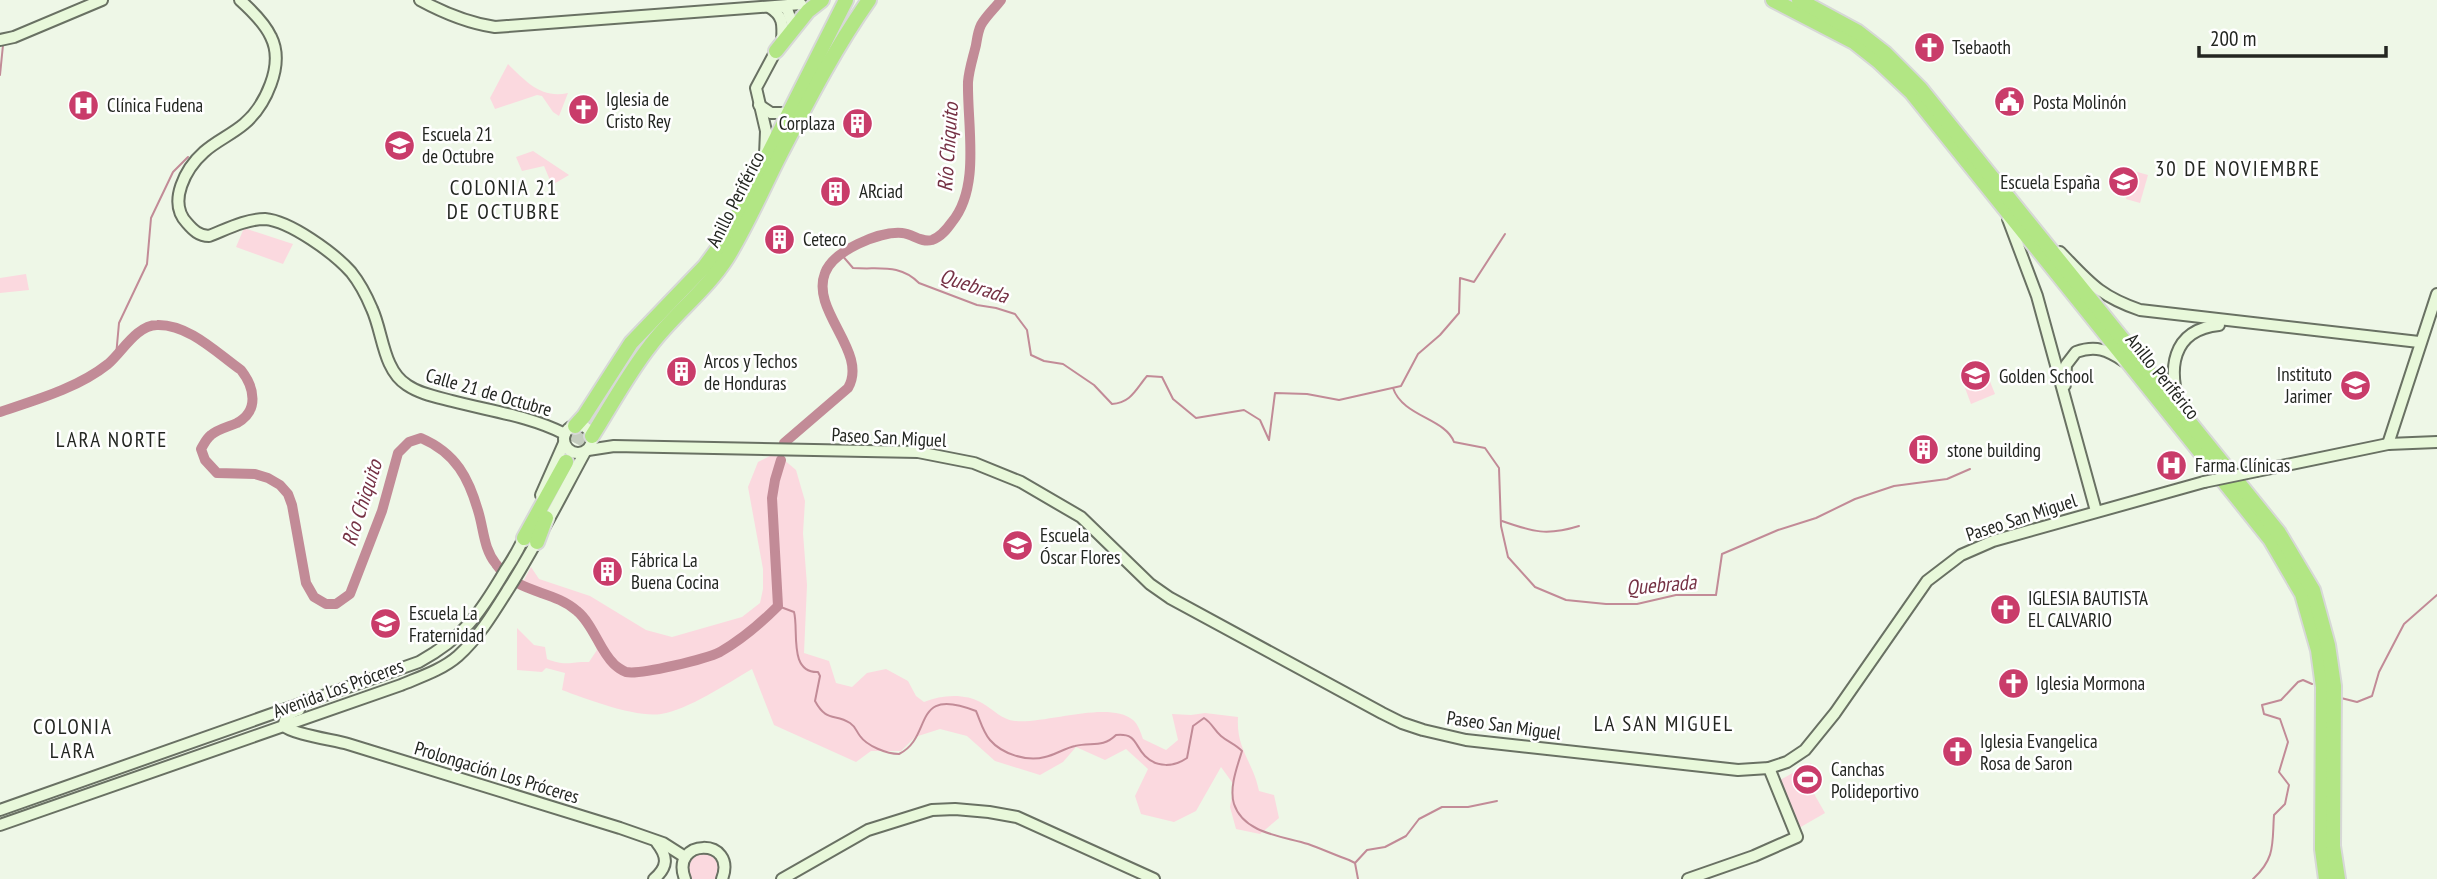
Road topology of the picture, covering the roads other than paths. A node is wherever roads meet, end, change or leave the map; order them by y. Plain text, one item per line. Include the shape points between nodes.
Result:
1 (102, 0) edge
2 (240, 0) edge
3 (420, 0) edge
4 (820, 0) edge
5 (846, 0) edge
6 (862, 0) edge
7 (869, 0) edge
8 (1773, 0) edge
9 (1799, 0) edge
10 (803, 2) edge
11 (781, 6) junction
12 (769, 7) junction
13 (792, 23) junction
14 (3, 40) edge
15 (779, 46) junction
16 (820, 79) junction
17 (759, 104) junction
18 (789, 113) junction
19 (764, 158) junction
20 (1997, 198) junction
21 (2023, 213) junction
22 (705, 266) junction
23 (2437, 294) edge
24 (2235, 323) junction
25 (2419, 342) junction
26 (2130, 365) junction
27 (2066, 402) junction
28 (2183, 415) junction
29 (568, 434) junction
30 (590, 437) junction
31 (2437, 442) edge
32 (2388, 444) junction
33 (569, 463) tunnel mouth
34 (2096, 511) junction
35 (527, 546) junction
36 (494, 602) junction
37 (309, 701) junction
38 (318, 714) junction
39 (284, 726) junction
40 (319, 736) junction
41 (1769, 768) junction
42 (65, 787) junction
43 (53, 806) junction
44 (0, 810) edge
45 (0, 825) edge
46 (659, 842) junction
47 (700, 848) junction
48 (684, 862) junction
49 (725, 875) edge
50 (656, 879) edge
51 (684, 879) edge
52 (782, 879) edge
53 (1154, 879) edge
54 (1688, 879) edge
55 (2326, 879) edge
56 (2338, 879) edge

1 - 14 street
2 - 29 street, Calle 21 de Octubre via 271,36 272,80 254,114 204,152 189,170 179,197 178,209 184,220 203,236 253,220 281,223 316,243 352,274 373,310 391,366 407,386 530,419
3 - 12 street via 448,15 495,27
4 - 10 highway
4 - 15 highway
5 - 18 highway, Anillo Periférico
6 - 16 highway
7 - 16 highway, Anillo Periférico
8 - 20 highway, Anillo Periférico via 1832,29 1878,61 1912,93
9 - 21 highway, Anillo Periférico via 1858,32 1885,53 1920,88
10 - 11 street
10 - 13 street
11 - 12 street
11 - 13 street
12 - 15 street via 782,19
13 - 15 street
15 - 17 street via 756,88
16 - 30 highway, Anillo Periférico via 725,261 650,345
17 - 18 street via 771,113
17 - 19 street via 766,138
18 - 19 highway, Anillo Periférico
19 - 22 highway, Anillo Periférico via 727,236
20 - 26 highway, Anillo Periférico
20 - 27 street via 2033,285
21 - 24 street via 2097,290 2119,303
21 - 28 highway, Anillo Periférico
22 - 29 highway, Anillo Periférico via 631,342
22 - 30 highway via 628,354
23 - 25 street
24 - 25 street
24 - 28 street via 2207,326 2181,344 2172,377
25 - 32 street
26 - 27 street via 2095,347 2076,352 2066,365
26 - 55 highway, Anillo Periférico via 2270,539 2302,594 2323,687 2322,849
27 - 34 street
28 - 56 highway, Anillo Periférico via 2279,533 2313,590 2329,645 2334,686 2333,846
29 - 30 street via 587,428
29 - 30 street via 572,452
29 - 35 street, Avenida Los Próceres
30 - 35 street, Avenida Los Próceres
30 - 41 street, Paseo San Miguel via 614,446 918,452 974,463 1021,482 1081,517 1170,598 1402,723 1466,740 1738,770
31 - 32 street, Paseo San Miguel
32 - 34 street, Paseo San Miguel, bridge via 2204,482
33 - 35 highway via 541,527
34 - 41 street, Paseo San Miguel via 1976,548 1945,565 1927,581 1805,750
35 - 36 street, Avenida Los Próceres
36 - 37 street, Avenida Los Próceres via 441,650 419,662
36 - 38 street, Avenida Los Próceres via 478,635 457,657 433,671
37 - 39 street via 289,714
37 - 42 street, Avenida Los Próceres
38 - 39 street, Avenida Los Próceres
38 - 40 street via 314,726
39 - 40 street, Prolongación Los Próceres via 291,732
39 - 43 street, Avenida Los Próceres
40 - 46 street, Prolongación Los Próceres
41 - 54 street via 1797,837
42 - 43 street via 65,797
42 - 44 street, Avenida Los Próceres
43 - 45 street, Avenida Los Próceres
46 - 47 street, Prolongación Los Próceres
46 - 48 street, Prolongación Los Próceres
46 - 50 street via 666,858
47 - 48 street
47 - 49 street via 715,850 722,858
48 - 50 street
48 - 51 street
52 - 53 street via 868,830 932,810 955,809 1017,817

